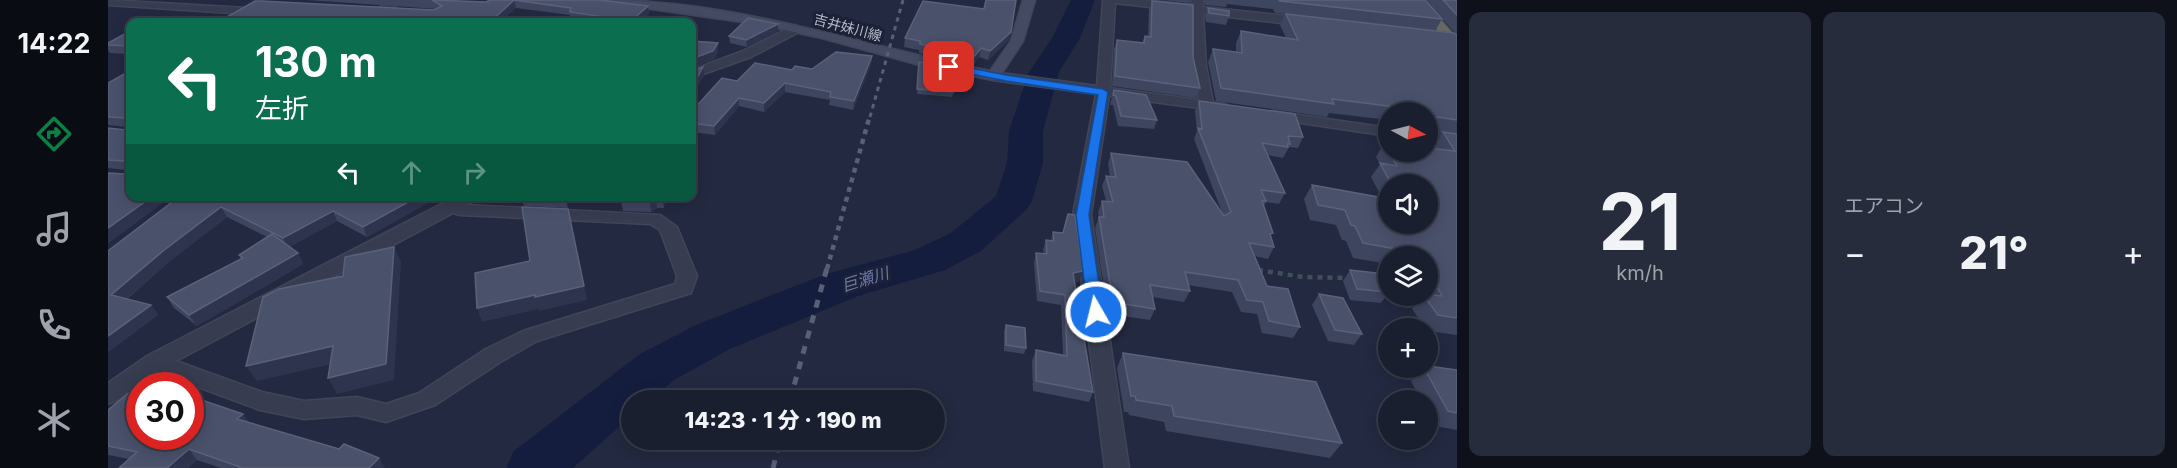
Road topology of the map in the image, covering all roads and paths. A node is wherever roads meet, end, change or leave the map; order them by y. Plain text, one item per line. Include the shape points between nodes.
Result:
1 (397, 0) edge
2 (609, 0) edge
3 (1029, 0) edge
4 (1109, 0) edge
5 (1115, 0) edge
6 (1418, 0) edge
7 (108, 2) edge
8 (1198, 5) edge
9 (405, 11) edge
10 (234, 18) edge
11 (1313, 23) edge
12 (795, 29) junction
13 (1428, 36) edge
14 (1454, 43) edge
15 (696, 73) edge
16 (1000, 77) junction
17 (1098, 91) junction
18 (1207, 105) junction
19 (1230, 109) edge
20 (1254, 112) edge
21 (1378, 130) edge
22 (1438, 139) edge
23 (1457, 142) edge
24 (463, 201) edge
25 (1248, 269) edge
26 (1357, 278) edge
27 (1368, 278) edge
28 (1378, 278) edge
29 (155, 362) junction
30 (108, 395) edge
31 (1117, 468) edge

1 - 9 street via 377,9
2 - 12 main road, 吉井妹川線
3 - 16 main road via 1017,41
4 - 17 street
5 - 8 street
6 - 14 highway
7 - 10 street via 251,9
8 - 11 street
8 - 18 street via 1199,66
12 - 15 street via 747,54
12 - 16 main road, 吉井妹川線 via 927,63
13 - 14 street
16 - 17 street
17 - 18 street
17 - 31 street via 1082,215
18 - 19 street
20 - 21 street
22 - 23 street
24 - 29 street
24 - 29 street via 460,210 654,219 668,227 687,276 684,288 530,336 427,399 386,412 357,406 304,410 260,401
25 - 26 path via 1303,277
27 - 28 path
29 - 30 street

